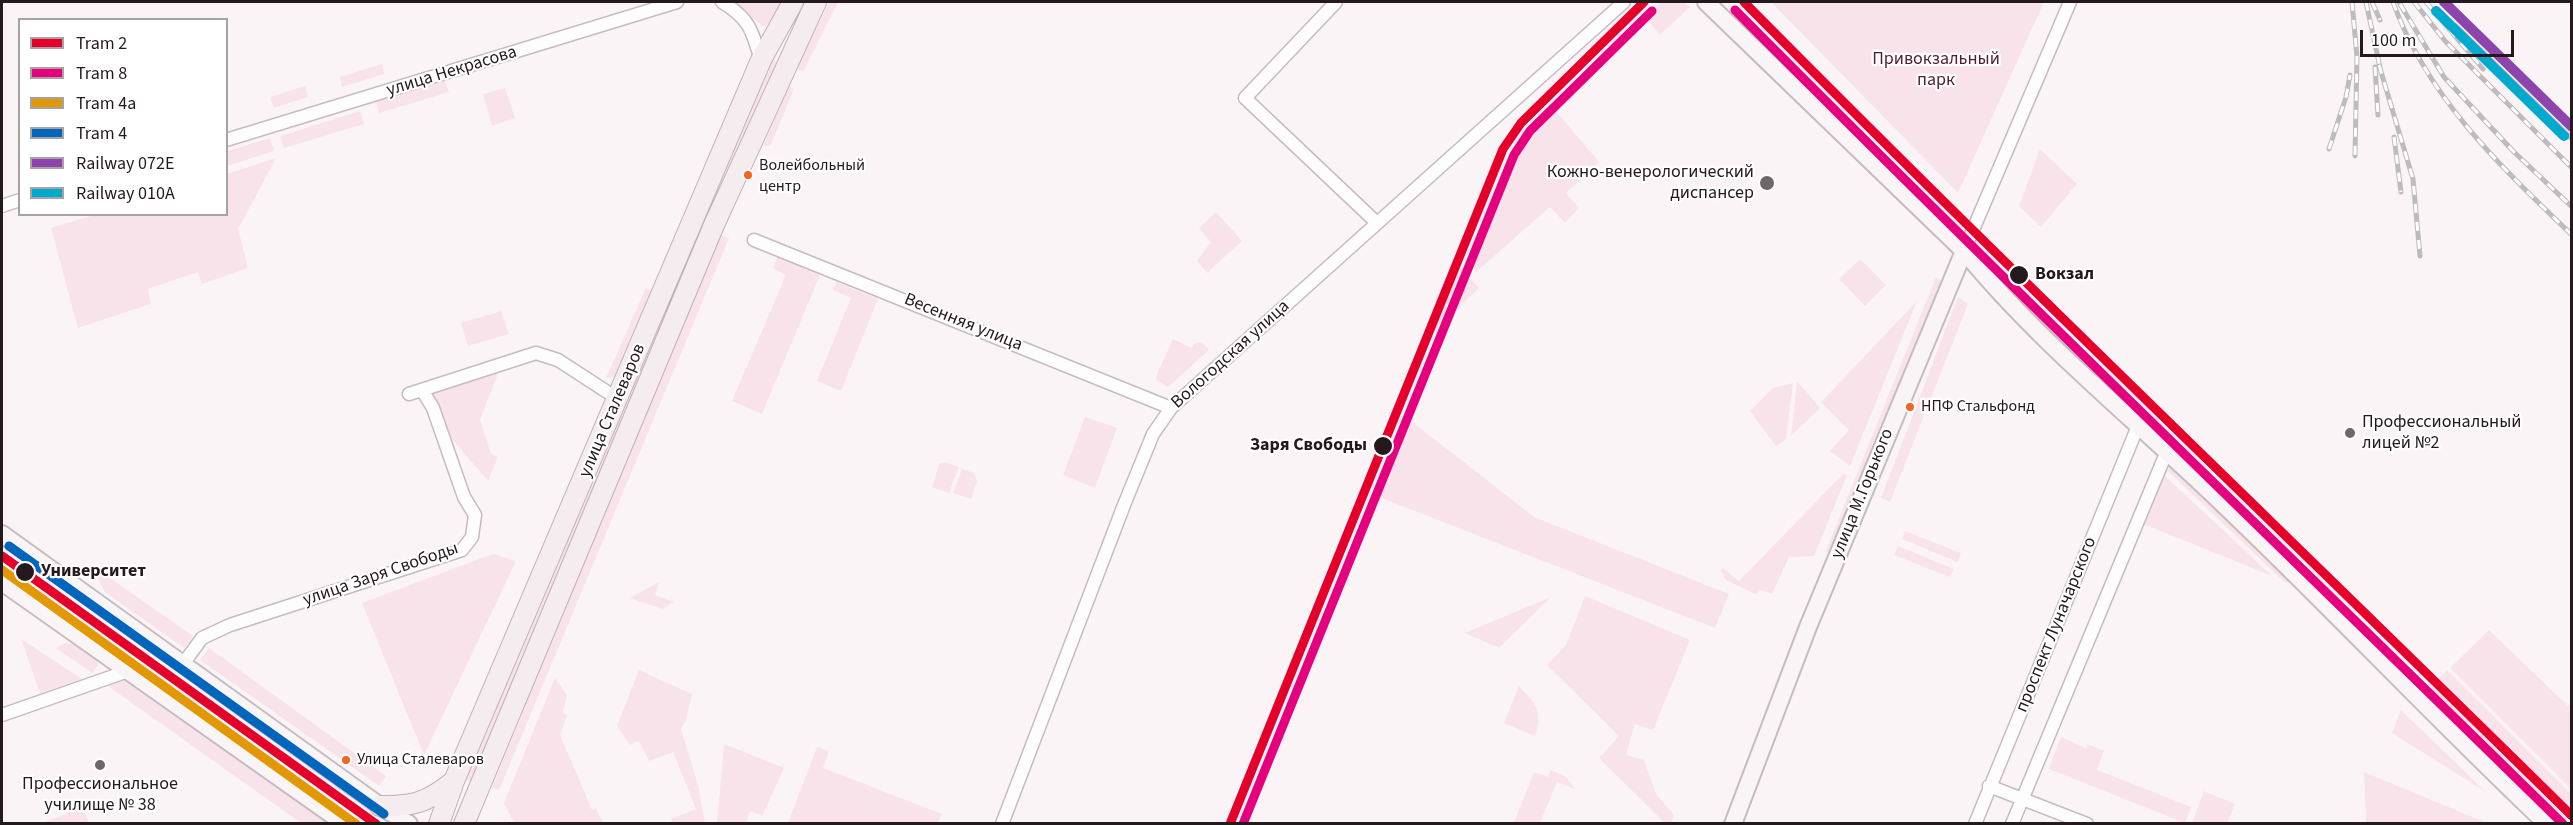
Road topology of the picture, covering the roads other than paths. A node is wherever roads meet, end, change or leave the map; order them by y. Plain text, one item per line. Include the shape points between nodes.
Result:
1 (677, 2) edge
2 (722, 2) edge
3 (793, 2) edge
4 (816, 2) edge
5 (1336, 2) edge
6 (1624, 2) edge
7 (1706, 2) edge
8 (2070, 2) edge
9 (761, 60) junction
10 (228, 139) edge
11 (18, 201) edge
12 (2, 206) edge
13 (1377, 223) junction
14 (754, 240) dead end
15 (1964, 251) junction
16 (422, 390) junction
17 (409, 394) dead end
18 (618, 399) junction
19 (1171, 408) junction
20 (2138, 426) junction
21 (2167, 451) junction
22 (2, 534) edge
23 (2, 582) edge
24 (183, 664) junction
25 (128, 671) junction
26 (2, 715) edge
27 (454, 781) junction
28 (1989, 786) junction
29 (476, 791) junction
30 (2022, 799) junction
31 (380, 806) junction
32 (345, 824) edge
33 (409, 824) edge
34 (439, 824) edge
35 (464, 824) edge
36 (474, 824) edge
37 (1002, 824) edge
38 (1733, 824) edge
39 (1975, 824) edge
40 (2012, 824) edge
41 (2087, 824) edge
42 (2547, 824) edge

1 - 10 street, улица Некрасова
2 - 9 street via 752,27
3 - 9 main road, улица Сталеваров
4 - 29 main road, улица Сталеваров via 714,225
5 - 13 street via 1245,98
6 - 13 street, Вологодская улица
7 - 15 street
8 - 15 street, улица М.Горького
9 - 18 main road, улица Сталеваров
11 - 12 street
13 - 19 street, Вологодская улица
14 - 19 street, Весенняя улица
15 - 20 street via 1988,281
15 - 38 street, улица М.Горького via 1808,627
16 - 17 street
16 - 18 street via 536,353 558,360
16 - 24 street, улица Заря Свободы via 433,408 464,497 475,515 472,537 462,550 230,625 202,638
18 - 27 main road, улица Сталеваров
19 - 37 street, Вологодская улица via 1153,434 1128,495
20 - 21 street
20 - 28 street, проспект Луначарского
21 - 30 street, проспект Луначарского
21 - 42 street
22 - 24 street
23 - 25 street
24 - 31 street
25 - 26 street
25 - 32 street
27 - 31 main road via 433,798 408,806
27 - 34 main road, улица Сталеваров
28 - 30 street
28 - 39 street, проспект Луначарского
29 - 35 main road, улица Сталеваров
29 - 36 main road
30 - 40 street, проспект Луначарского
30 - 41 street
31 - 33 street

